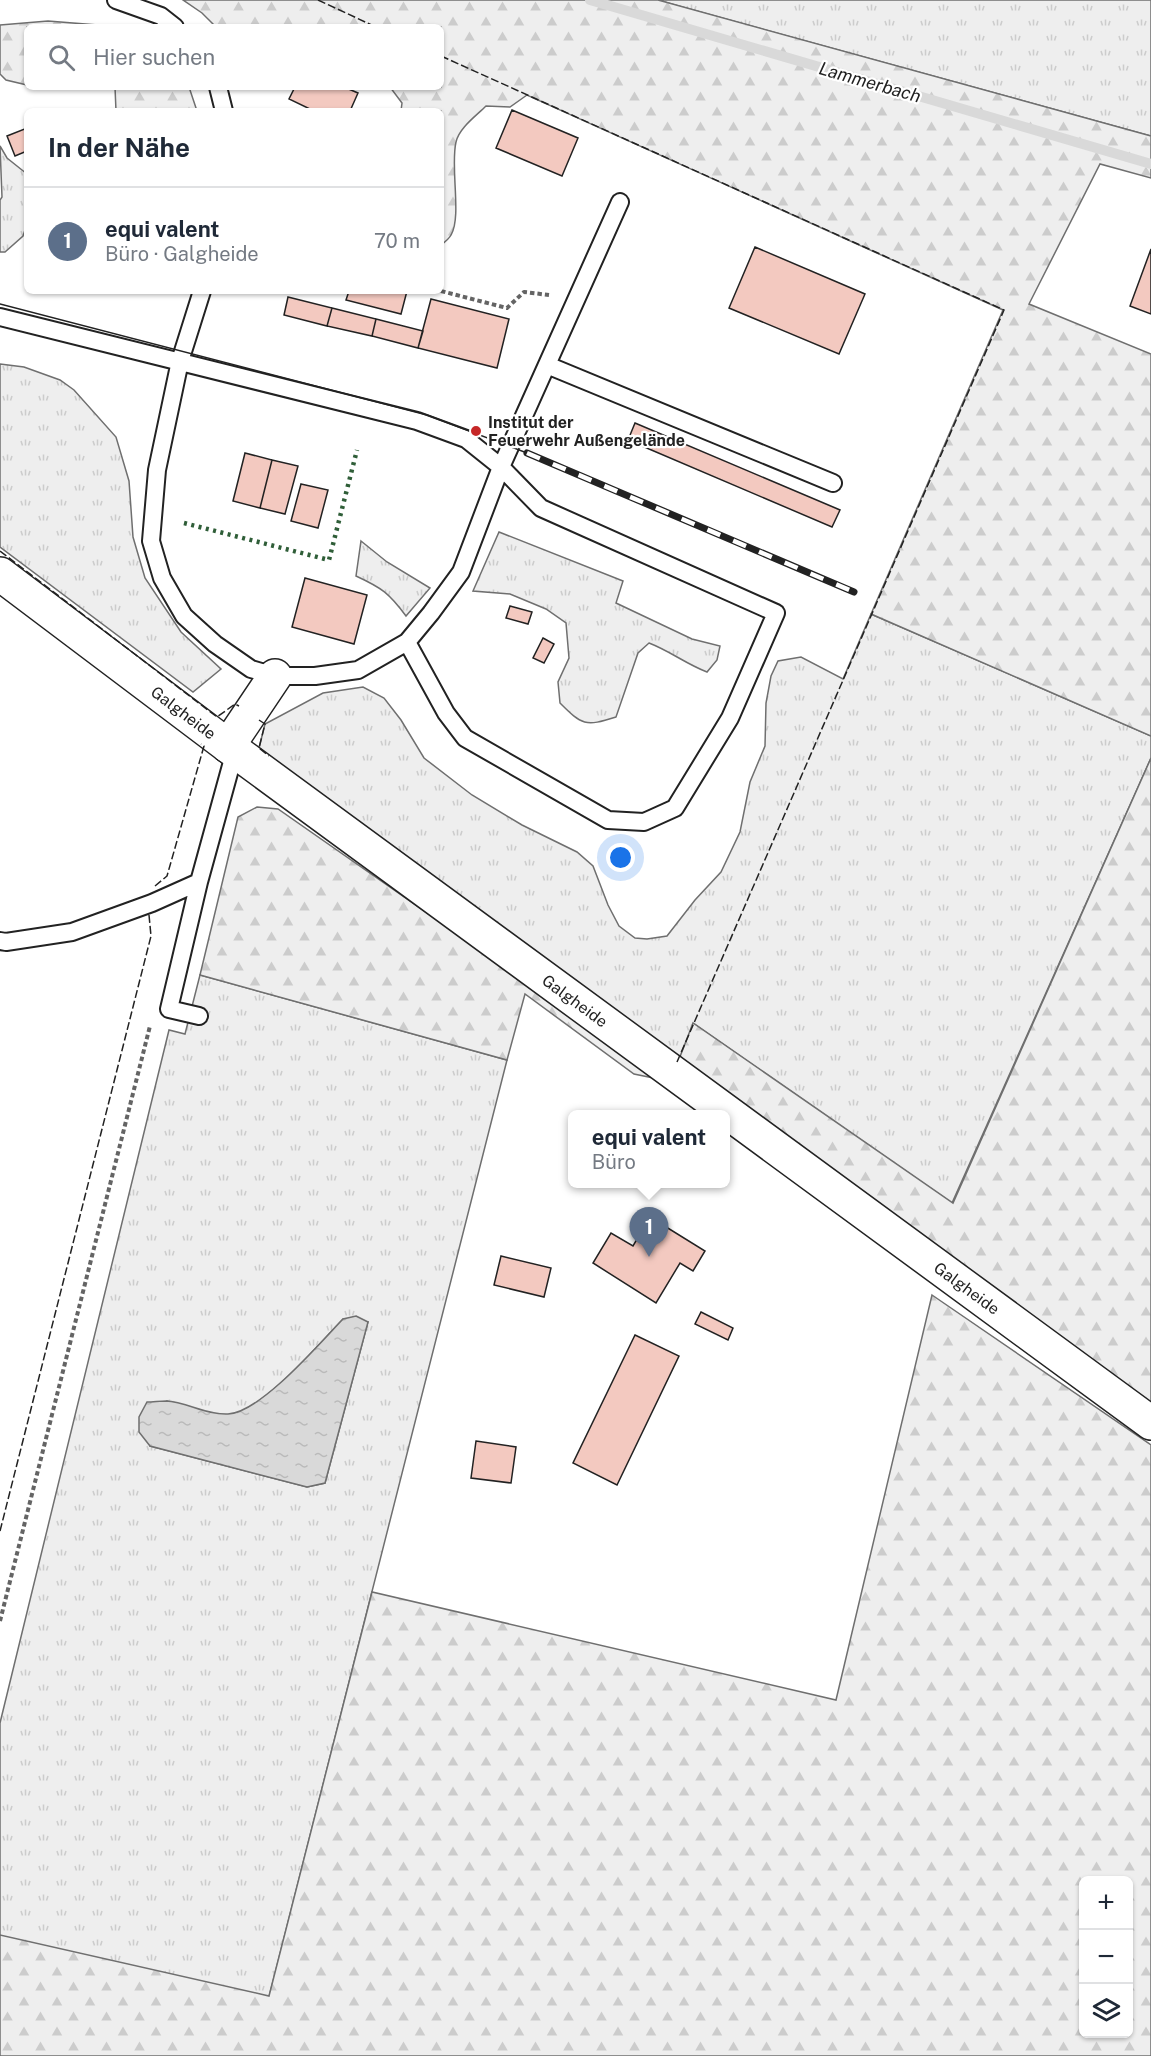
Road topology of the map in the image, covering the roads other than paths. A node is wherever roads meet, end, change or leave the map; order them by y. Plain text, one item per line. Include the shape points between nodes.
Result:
1 (116, 0) edge
2 (171, 24) edge
3 (219, 90) edge
4 (223, 108) edge
5 (620, 202) dead end
6 (201, 294) edge
7 (0, 317) edge
8 (180, 361) junction
9 (547, 365) junction
10 (501, 467) junction
11 (833, 483) dead end
12 (0, 574) edge
13 (407, 642) junction
14 (274, 676) junction
15 (231, 748) junction
16 (199, 882) junction
17 (0, 941) edge
18 (199, 1016) dead end
19 (724, 1110) edge
20 (730, 1114) edge
21 (1151, 1423) edge

1 - 2 lane via 161,16
3 - 4 lane
5 - 9 lane
6 - 8 lane
7 - 8 lane
8 - 10 lane via 417,421 465,439
8 - 14 lane via 157,470 151,541 162,578 184,616 215,644 251,669
9 - 10 lane
9 - 11 lane
10 - 13 lane via 461,572
10 - 13 lane via 541,508 777,613 730,718 675,808 644,822 608,820 465,738 446,713
12 - 15 street, Galgheide
13 - 14 lane via 358,670
14 - 15 street
15 - 16 lane
15 - 19 street, Galgheide
16 - 17 lane via 72,932
16 - 18 lane via 169,1009
20 - 21 street, Galgheide

